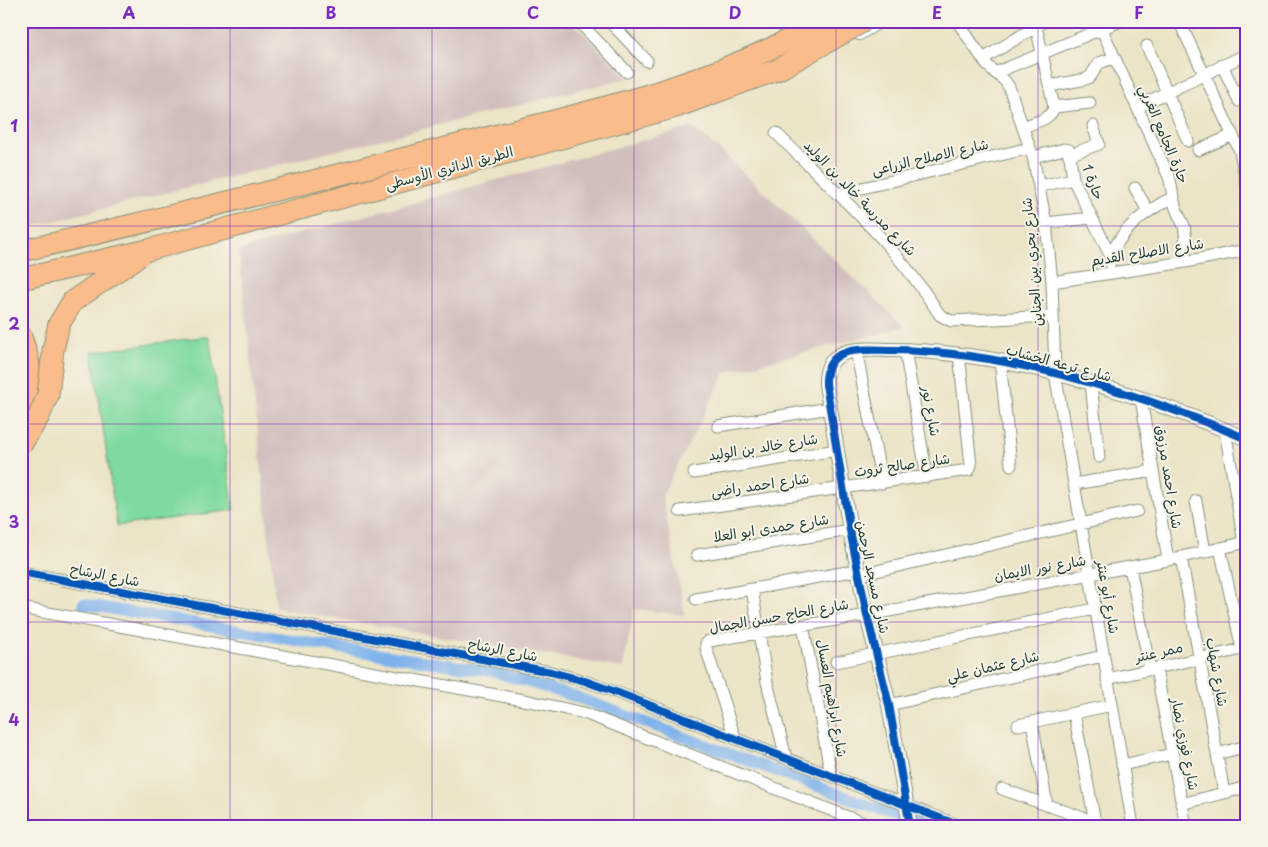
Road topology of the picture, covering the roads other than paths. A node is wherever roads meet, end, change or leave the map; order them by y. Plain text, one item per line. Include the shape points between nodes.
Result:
1 (578, 21) edge
2 (609, 21) edge
3 (804, 21) edge
4 (823, 21) edge
5 (864, 21) edge
6 (879, 21) edge
7 (957, 21) edge
8 (1120, 21) edge
9 (1242, 21) edge
10 (1041, 24) edge
11 (1100, 25) edge
12 (1180, 25) dead end
13 (1247, 26) edge
14 (790, 29) junction
15 (1147, 46) dead end
16 (1042, 53) junction
17 (1247, 54) edge
18 (1114, 58) junction
19 (983, 59) junction
20 (647, 61) dead end
21 (810, 61) junction
22 (1222, 65) junction
23 (627, 72) dead end
24 (995, 73) junction
25 (1204, 74) junction
26 (1050, 86) junction
27 (1167, 92) junction
28 (1239, 101) dead end
29 (1090, 103) dead end
30 (1054, 107) junction
31 (1137, 107) junction
32 (1093, 126) dead end
33 (1023, 127) junction
34 (776, 133) dead end
35 (1233, 135) junction
36 (1188, 141) dead end
37 (1244, 149) edge
38 (1198, 150) dead end
39 (411, 151) junction
40 (1032, 153) junction
41 (1069, 156) junction
42 (1073, 180) junction
43 (421, 185) junction
44 (1040, 186) junction
45 (1247, 186) edge
46 (1135, 188) dead end
47 (837, 194) junction
48 (1174, 197) junction
49 (1148, 211) junction
50 (1091, 218) junction
51 (1046, 223) junction
52 (21, 247) edge
53 (148, 250) junction
54 (1247, 250) edge
55 (21, 251) edge
56 (1111, 258) junction
57 (1185, 262) junction
58 (1108, 274) junction
59 (21, 279) edge
60 (1052, 282) junction
61 (21, 288) edge
62 (1053, 316) junction
63 (21, 337) edge
64 (856, 350) junction
65 (905, 350) junction
66 (959, 354) junction
67 (1000, 360) junction
68 (1055, 373) junction
69 (1091, 384) junction
70 (1141, 399) junction
71 (21, 406) edge
72 (830, 408) junction
73 (718, 426) dead end
74 (1225, 430) junction
75 (1247, 439) edge
76 (21, 445) edge
77 (837, 450) junction
78 (1099, 457) dead end
79 (1011, 465) dead end
80 (1153, 471) junction
81 (694, 473) dead end
82 (927, 476) junction
83 (882, 483) junction
84 (1074, 484) junction
85 (843, 488) junction
86 (1196, 501) dead end
87 (680, 511) dead end
88 (1137, 511) dead end
89 (1081, 524) junction
90 (850, 530) junction
91 (1246, 543) edge
92 (1220, 548) junction
93 (1205, 552) junction
94 (697, 554) dead end
95 (1181, 557) junction
96 (1168, 560) junction
97 (1130, 567) junction
98 (21, 572) edge
99 (858, 573) junction
100 (1089, 574) junction
101 (752, 589) junction
102 (696, 599) dead end
103 (21, 608) edge
104 (1095, 609) junction
105 (867, 615) junction
106 (804, 625) junction
107 (759, 632) junction
108 (1244, 649) edge
109 (876, 654) junction
110 (1104, 656) junction
111 (1200, 659) junction
112 (836, 662) dead end
113 (1153, 669) junction
114 (1107, 679) junction
115 (889, 704) junction
116 (1112, 705) junction
117 (1074, 713) junction
118 (1032, 722) junction
119 (1018, 725) dead end
120 (735, 738) junction
121 (1247, 746) edge
122 (1172, 754) junction
123 (1217, 754) junction
124 (786, 758) junction
125 (1122, 765) junction
126 (831, 776) junction
127 (1247, 787) edge
128 (1002, 789) dead end
129 (1224, 793) junction
130 (1181, 804) junction
131 (907, 805) junction
132 (1047, 805) junction
133 (1095, 822) junction
134 (871, 826) edge
135 (910, 826) edge
136 (960, 826) edge
137 (1106, 826) edge
138 (1133, 826) edge
139 (1186, 826) edge

1 - 23 street
2 - 20 street
3 - 14 street
4 - 55 highway, الطريق الدائري الأوسطى, bridge via 731,67 573,116
5 - 53 highway, الطريق الدائري الأوسطى, bridge via 778,69 676,106
6 - 21 street
7 - 19 street, شارع بحري بين الجناين
8 - 11 street
9 - 13 street
10 - 16 street
10 - 19 street
11 - 16 street
11 - 18 street, حارة الجامع الغربي
12 - 25 street
14 - 21 street
14 - 39 street via 728,59 666,81
15 - 27 street
16 - 24 street
16 - 26 street
17 - 22 street
18 - 26 street via 1097,64 1086,79
18 - 31 street, حارة الجامع الغربي
19 - 24 street, شارع بحري بين الجناين
21 - 43 street via 679,114
22 - 25 street
22 - 28 street
24 - 33 street, شارع بحري بين الجناين via 1005,81
25 - 27 street
25 - 35 street
26 - 30 street
27 - 31 street
27 - 36 street
29 - 30 street
30 - 33 street via 1048,117
31 - 48 street, حارة الجامع الغربي via 1169,177
32 - 41 street via 1099,145
33 - 40 street, شارع بحري بين الجناين
34 - 47 street, شارع مدرسة خالد بن الوليد
35 - 37 street
35 - 38 street
37 - 45 street
39 - 43 street
39 - 52 street
40 - 41 street, حارة 1 via 1066,149
40 - 44 street, شارع بحري بين الجناين
40 - 47 street, شارع الاصلاح الزراعى
41 - 42 street, حارة 1
42 - 44 street
42 - 50 street, حارة 1
43 - 61 street via 136,264
44 - 51 street, شارع بحري بين الجناين
46 - 49 street
47 - 62 street, شارع مدرسة خالد بن الوليد via 890,248 945,319
48 - 49 street
48 - 57 street, حارة الجامع الغربي via 1186,236
49 - 56 street via 1126,232
50 - 51 street
50 - 56 street, حارة 1
51 - 60 street, شارع بحري بين الجناين
53 - 59 highway, الطريق الدائري الأوسطى, bridge
53 - 76 highway, bridge via 73,301 60,324 53,350 48,395
54 - 57 street, شارع الاصلاح القديم
56 - 58 street
57 - 58 street, شارع الاصلاح القديم
58 - 60 street, شارع الاصلاح القديم
60 - 62 street, شارع بحري بين الجناين
62 - 68 street, شارع بحري بين الجناين
63 - 71 highway via 29,356 30,378
64 - 65 street, شارع ترعه الخشاب
64 - 72 street, شارع مسجد الرحمن via 840,354 828,367 826,384
64 - 83 street
65 - 66 street, شارع ترعه الخشاب
65 - 82 street, شارع نور
66 - 67 street, شارع ترعه الخشاب
66 - 82 street, شارع صالح ثروت via 971,467 967,471
67 - 68 street, شارع ترعه الخشاب
67 - 79 street
68 - 69 street, شارع ترعه الخشاب
68 - 84 street, شارع أبو عنتر
69 - 70 street, شارع ترعه الخشاب
69 - 78 street
70 - 74 street, شارع ترعه الخشاب
70 - 80 street, شارع احمد مرزوق
72 - 73 street
72 - 77 street, شارع مسجد الرحمن
74 - 75 street, شارع ترعه الخشاب
74 - 91 street
77 - 81 street, شارع خالد بن الوليد
77 - 85 street, شارع مسجد الرحمن
80 - 84 street
80 - 96 street, شارع احمد مرزوق
82 - 83 street, شارع صالح ثروت
83 - 85 street, شارع صالح ثروت
84 - 89 street, شارع أبو عنتر
85 - 87 street, شارع احمد راضى
85 - 90 street, شارع مسجد الرحمن
86 - 93 street
88 - 89 street
89 - 99 street
89 - 100 street, شارع أبو عنتر
90 - 94 street, شارع حمدى ابو العلا
90 - 99 street, شارع مسجد الرحمن
91 - 92 street, شارع نور الايمان
92 - 93 street, شارع نور الايمان
92 - 108 street
93 - 95 street, شارع نور الايمان
95 - 96 street, شارع نور الايمان
95 - 111 street, شارع شهاب
96 - 97 street, شارع نور الايمان
97 - 100 street, شارع نور الايمان
97 - 113 street, شارع فوزي نصار
98 - 120 street, شارع الرشاح via 551,672 602,687
99 - 101 street
99 - 105 street, شارع مسجد الرحمن
100 - 104 street, شارع أبو عنتر
100 - 105 street, شارع نور الايمان
101 - 102 street
101 - 107 street
103 - 134 street via 529,701 584,714
104 - 109 street
104 - 110 street, شارع أبو عنتر
105 - 106 street, شارع الحاج حسن الجمال
105 - 109 street, شارع مسجد الرحمن
106 - 107 street, شارع الحاج حسن الجمال
106 - 126 street, شارع ابراهيم العسال
107 - 120 street, شارع الحاج حسن الجمال via 711,640 706,646
107 - 124 street
108 - 111 street, ممر عنتر
109 - 112 street
109 - 115 street, شارع مسجد الرحمن
110 - 114 street, شارع أبو عنتر
110 - 115 street, شارع عثمان علي
111 - 113 street, ممر عنتر
111 - 123 street, شارع شهاب
113 - 114 street, ممر عنتر
113 - 122 street, شارع فوزي نصار
114 - 116 street, شارع أبو عنتر
115 - 131 street, شارع مسجد الرحمن
116 - 117 street
116 - 125 street, شارع أبو عنتر
117 - 118 street
117 - 133 street
118 - 119 street
118 - 132 street
120 - 124 street, شارع الرشاح
121 - 123 street
122 - 125 street
122 - 130 street, شارع فوزي نصار
123 - 129 street, شارع شهاب
124 - 126 street, شارع الرشاح
125 - 138 street, شارع أبو عنتر
126 - 131 street, شارع الرشاح
127 - 129 street
128 - 132 street
129 - 130 street
130 - 139 street, شارع فوزي نصار
131 - 135 street, شارع مسجد الرحمن
131 - 136 street, شارع الرشاح
132 - 133 street
133 - 137 street

